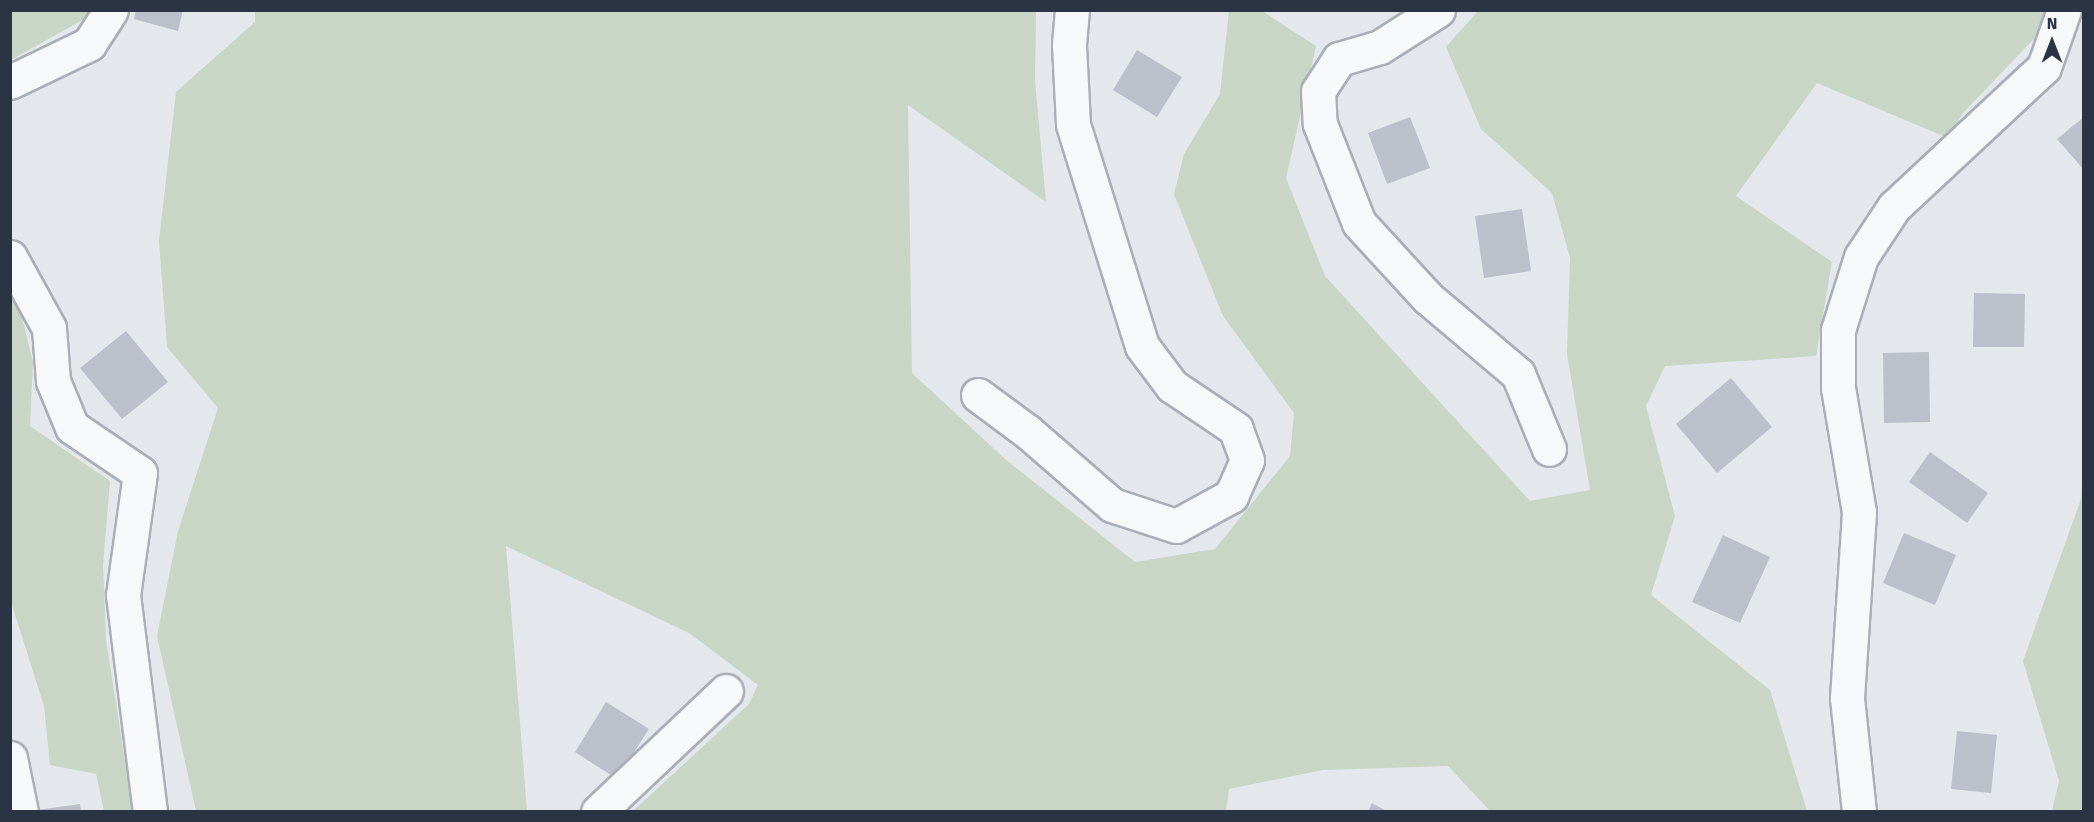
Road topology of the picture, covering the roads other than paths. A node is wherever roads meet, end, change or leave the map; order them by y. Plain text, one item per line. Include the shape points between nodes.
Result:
1 (111, 10) edge
2 (1072, 10) edge
3 (1438, 10) edge
4 (2064, 10) edge
5 (10, 82) edge
6 (10, 257) edge
7 (978, 395) dead end
8 (1550, 448) dead end
9 (726, 691) dead end
10 (10, 758) edge
11 (21, 812) edge
12 (150, 812) edge
13 (598, 812) edge
14 (1859, 812) edge

1 - 5 street via 89,44
2 - 7 street via 1069,44 1073,124 1142,346 1172,386 1236,429 1247,460 1231,496 1176,526 1112,505 1028,432
3 - 8 street via 1380,47 1339,60 1318,91 1320,124 1359,223 1428,298 1518,374
4 - 14 street via 2044,67 1894,207 1861,257 1838,330 1838,388 1859,512 1847,698
6 - 12 street via 49,328 53,381 72,427 140,473 123,595
9 - 13 street
10 - 11 street

